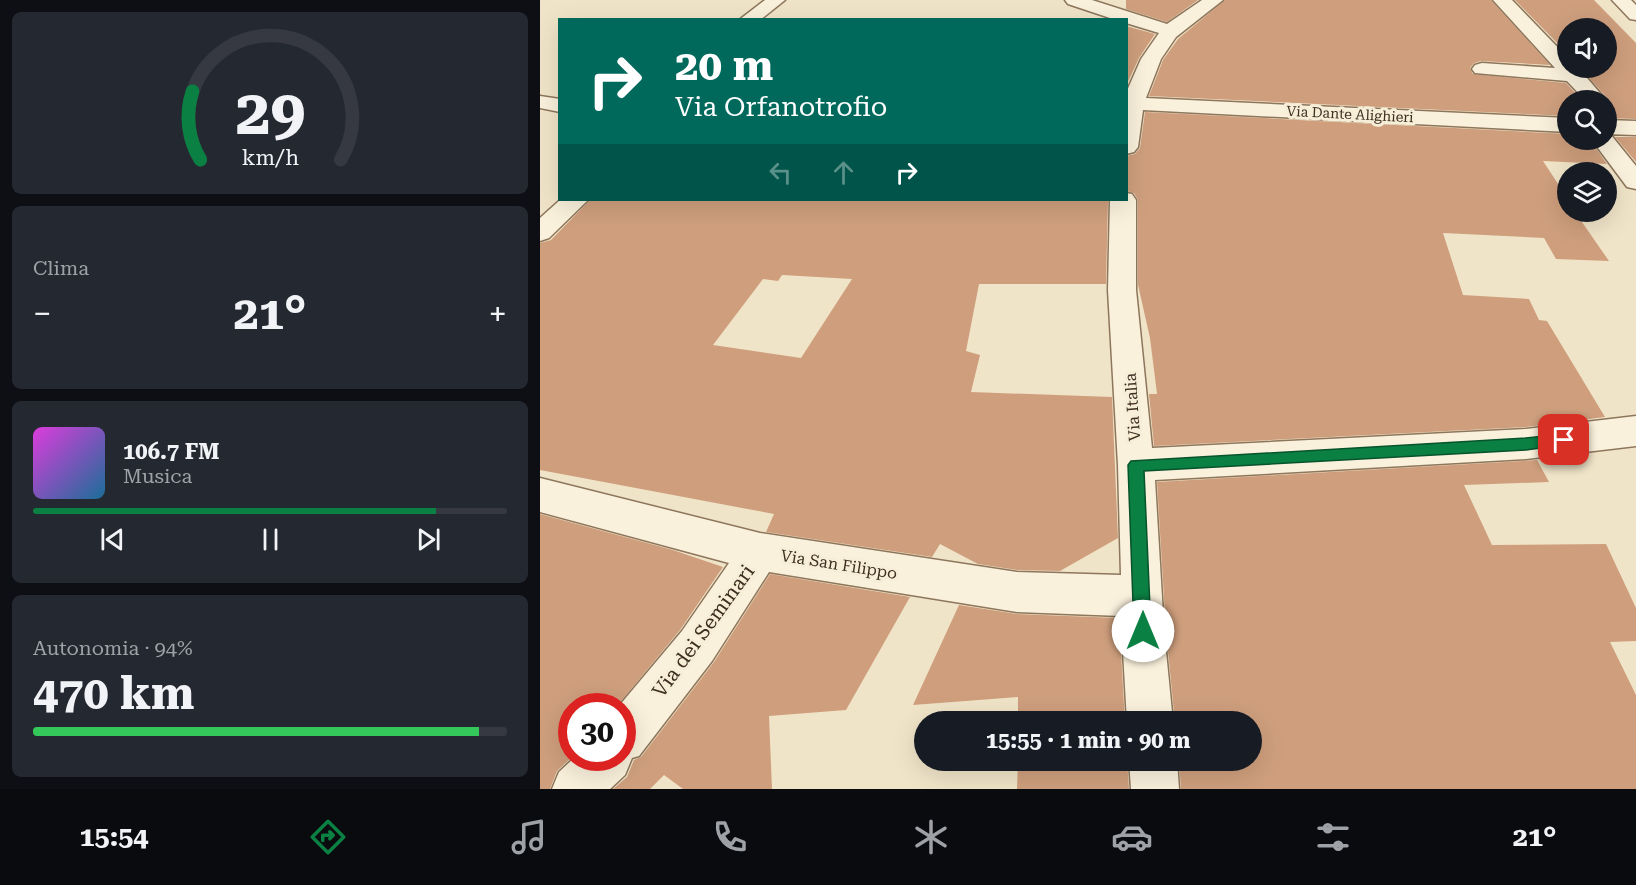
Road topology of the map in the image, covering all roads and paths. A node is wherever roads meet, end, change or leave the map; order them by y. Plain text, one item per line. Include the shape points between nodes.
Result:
1 (776, 0) edge
2 (1074, 0) edge
3 (1214, 0) edge
4 (1502, 0) edge
5 (1621, 0) edge
6 (1636, 15) edge
7 (751, 18) edge
8 (1170, 31) junction
9 (1482, 69) dead end
10 (1584, 87) edge
11 (540, 102) edge
12 (1129, 103) edge
13 (558, 106) edge
14 (1557, 124) edge
15 (1617, 134) edge
16 (1636, 182) edge
17 (574, 201) edge
18 (1123, 201) edge
19 (540, 232) edge
20 (1636, 431) edge
21 (1136, 465) junction
22 (540, 495) edge
23 (760, 552) junction
24 (1143, 593) junction
25 (1149, 711) edge
26 (636, 720) edge
27 (1154, 771) edge
28 (1155, 789) edge

1 - 7 street
2 - 8 street
3 - 8 street
4 - 10 street
5 - 6 street
8 - 12 street via 1147,65
9 - 10 street
11 - 13 street
12 - 14 street, Via Dante Alighieri
15 - 16 street
17 - 19 street
18 - 21 street, Via Italia via 1122,290
20 - 21 street via 1526,444
21 - 24 street, Via Italia
22 - 23 street, Via San Filippo
23 - 24 street, Via San Filippo via 1017,592 1122,596
23 - 26 street, Via dei Seminari via 696,646
24 - 25 street, Via Italia
27 - 28 street

